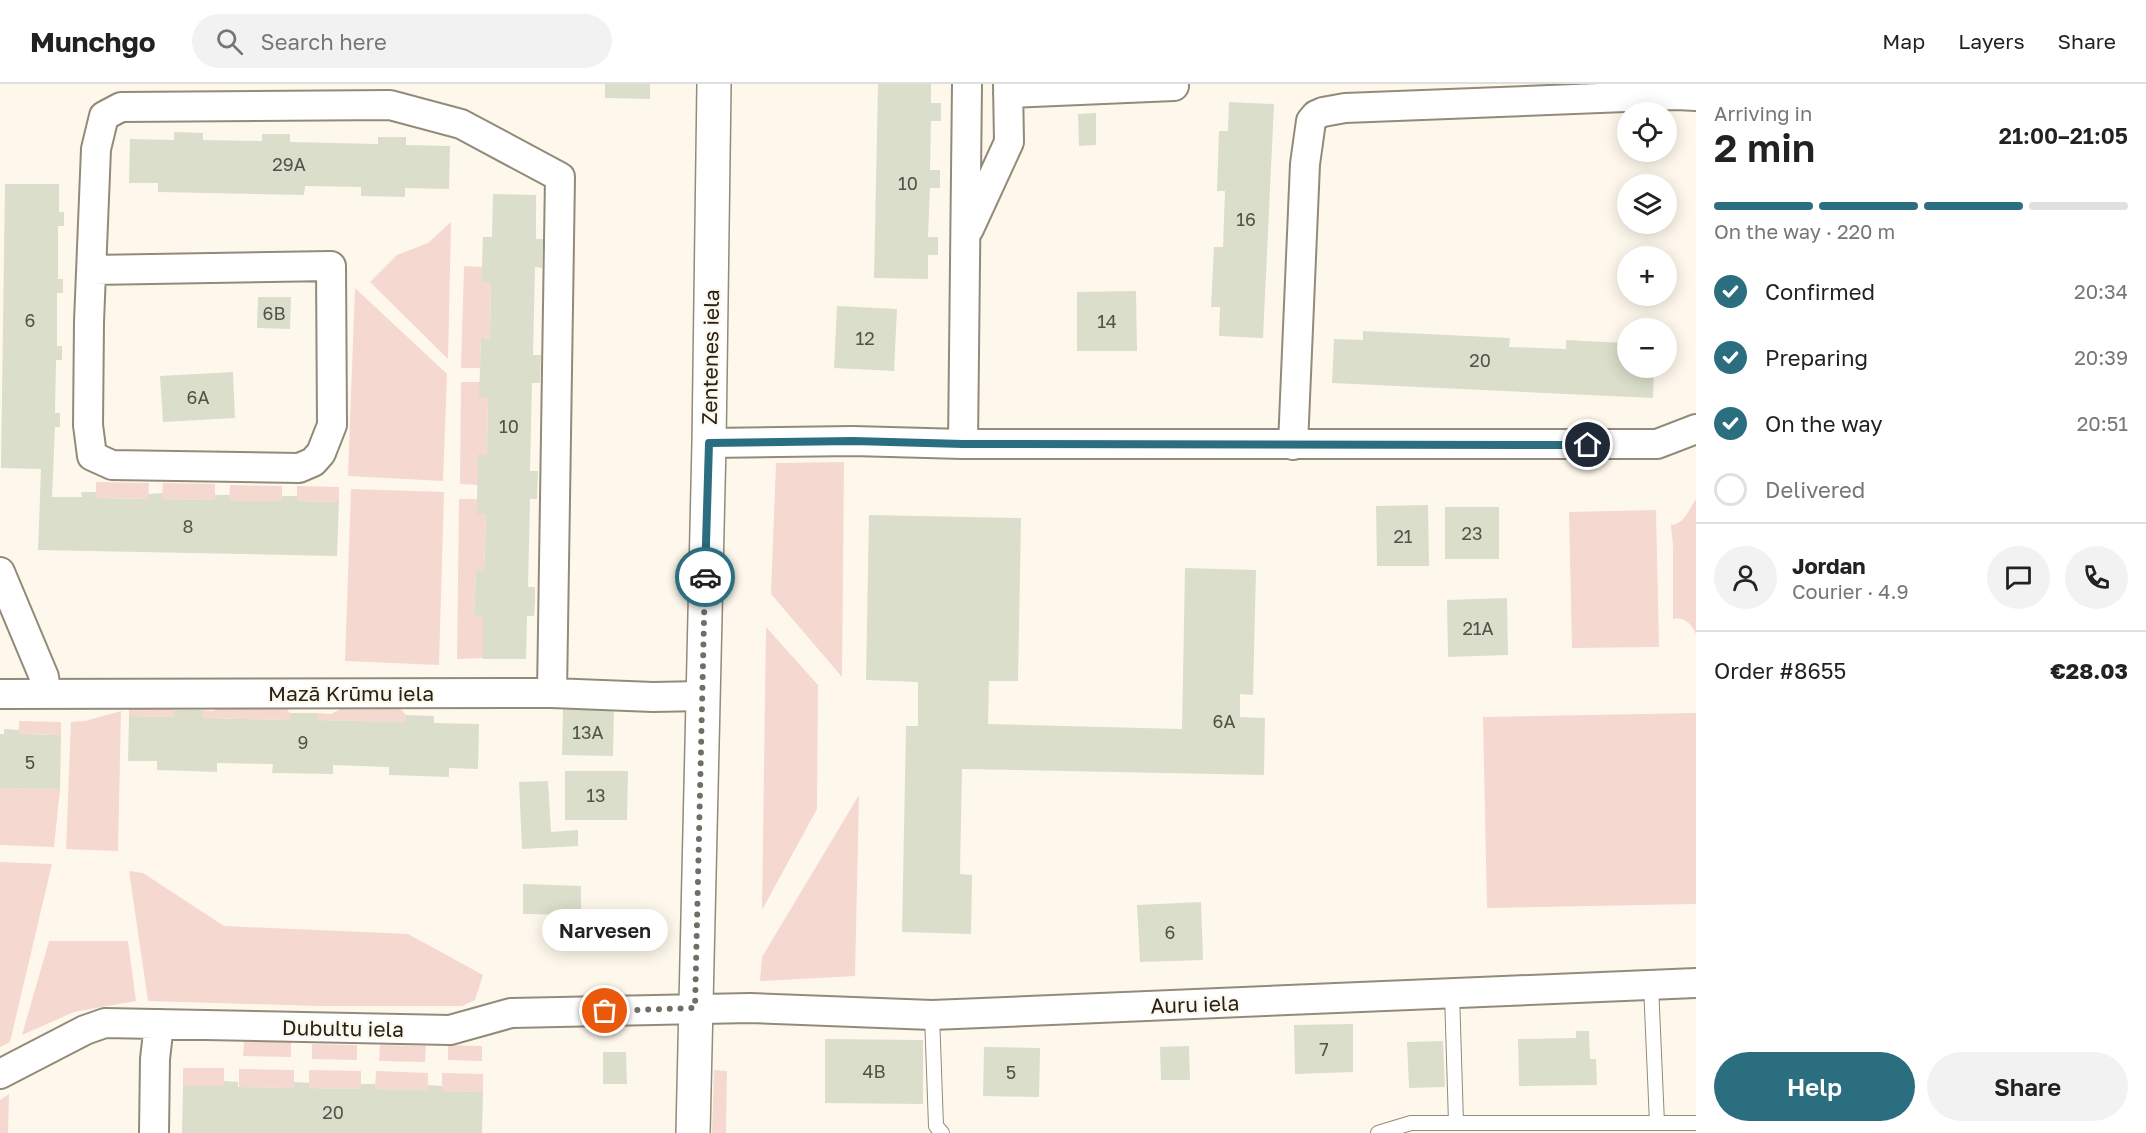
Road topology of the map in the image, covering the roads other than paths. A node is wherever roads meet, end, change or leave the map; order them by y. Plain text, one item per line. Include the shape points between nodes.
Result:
1 (714, 84) edge
2 (967, 84) edge
3 (1174, 87) dead end
4 (1008, 89) edge
5 (390, 94) edge
6 (1696, 96) edge
7 (964, 240) junction
8 (92, 270) junction
9 (1696, 429) edge
10 (709, 443) junction
11 (963, 444) junction
12 (1293, 445) junction
13 (0, 572) edge
14 (552, 693) junction
15 (0, 694) edge
16 (46, 694) junction
17 (702, 696) junction
18 (1696, 983) edge
19 (1651, 985) junction
20 (1452, 993) junction
21 (695, 1008) junction
22 (932, 1015) junction
23 (159, 1024) junction
24 (0, 1074) edge
25 (1456, 1123) junction
26 (1657, 1123) junction
27 (1696, 1123) edge
28 (154, 1133) edge
29 (693, 1133) edge
30 (942, 1133) edge
31 (1378, 1133) edge

1 - 10 street, Zentenes iela
2 - 7 street
3 - 4 street
4 - 7 street via 1009,142
5 - 8 street via 121,107 104,116 96,149
5 - 14 street via 461,124 560,177
6 - 12 street via 1345,108 1316,115 1311,121 1305,164
7 - 11 street
8 - 8 street via 88,424 92,456 112,465 299,468 321,453 332,425 331,266
9 - 12 street via 1657,444
10 - 11 street
10 - 17 street, Zentenes iela
11 - 12 street
13 - 16 street via 44,676
14 - 16 street, Mazā Krūmu iela
14 - 17 street, Mazā Krūmu iela
15 - 16 street, Mazā Krūmu iela
17 - 21 street, Zentenes iela
18 - 19 street, Auru iela
19 - 20 street, Auru iela
19 - 26 lane
20 - 22 street, Auru iela
20 - 25 lane
21 - 22 street, Auru iela
21 - 23 street, Dubultu iela via 511,1013 450,1030
21 - 29 street, Zentenes iela
22 - 30 lane via 936,1126
23 - 24 street, Dubultu iela via 95,1025
23 - 28 street
25 - 26 lane
25 - 31 lane via 1411,1123
26 - 27 lane

